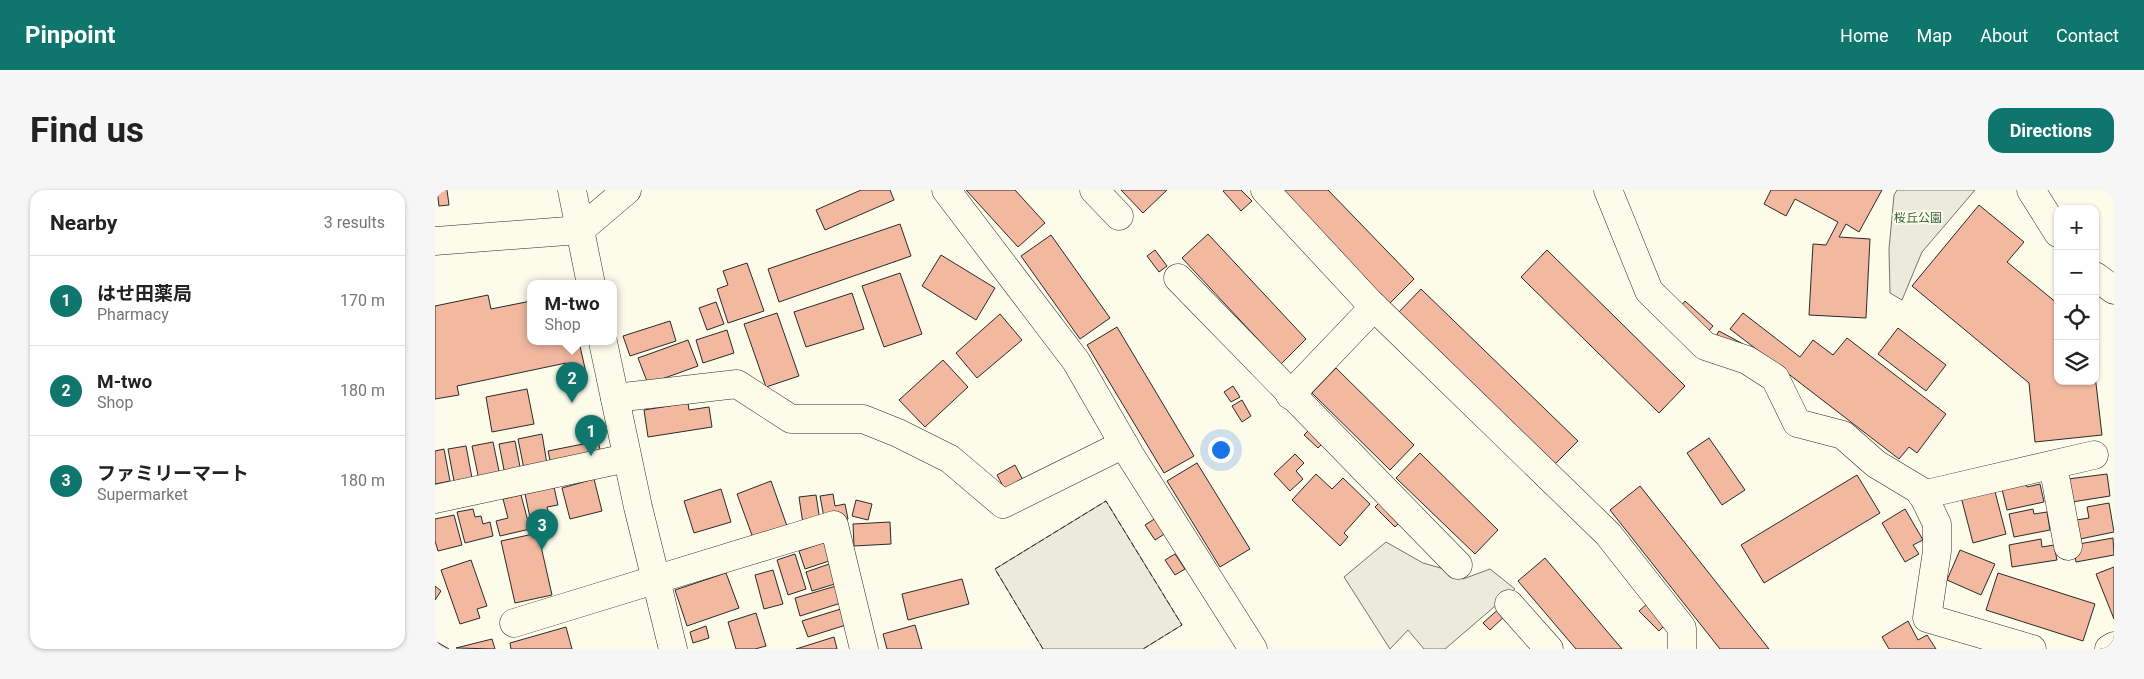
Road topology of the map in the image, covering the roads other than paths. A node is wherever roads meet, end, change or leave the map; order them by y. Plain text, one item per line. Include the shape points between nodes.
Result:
1 (572, 190) edge
2 (627, 190) edge
3 (945, 190) edge
4 (1094, 190) edge
5 (1265, 190) edge
6 (1608, 190) edge
7 (2031, 190) edge
8 (1119, 216) dead end
9 (2054, 227) edge
10 (580, 230) junction
11 (435, 241) edge
12 (1178, 278) dead end
13 (2099, 279) edge
14 (590, 280) edge
15 (2114, 290) edge
16 (1374, 307) junction
17 (604, 345) edge
18 (1290, 394) junction
19 (615, 398) junction
20 (1124, 444) junction
21 (2094, 455) dead end
22 (627, 458) junction
23 (2053, 465) junction
24 (1923, 495) junction
25 (435, 499) edge
26 (2068, 546) dead end
27 (1459, 565) dead end
28 (657, 579) junction
29 (1509, 604) dead end
30 (514, 623) dead end
31 (2114, 646) edge
32 (673, 649) edge
33 (864, 649) edge
34 (1253, 649) edge
35 (1549, 649) edge
36 (1682, 649) edge
37 (2032, 649) edge
38 (2109, 649) edge

1 - 10 street
2 - 10 street
3 - 20 street via 1076,360
4 - 8 street
5 - 16 street
6 - 24 street via 1649,291 1705,346 1747,360 1775,378 1797,423 1843,435 1876,464
7 - 9 street
10 - 11 street
10 - 14 street
12 - 18 street
13 - 15 street
16 - 18 street
16 - 36 street via 1608,534 1682,628
17 - 19 street
18 - 27 street
19 - 20 street via 737,384 791,419 863,419 898,433 950,459 1003,504
19 - 22 street
20 - 34 street
21 - 23 street
22 - 25 street
22 - 28 street
23 - 24 street
23 - 26 street
24 - 37 street via 1937,524 1937,551 1927,618
28 - 30 street
28 - 32 street
28 - 33 street via 834,525
29 - 35 street
31 - 38 street

